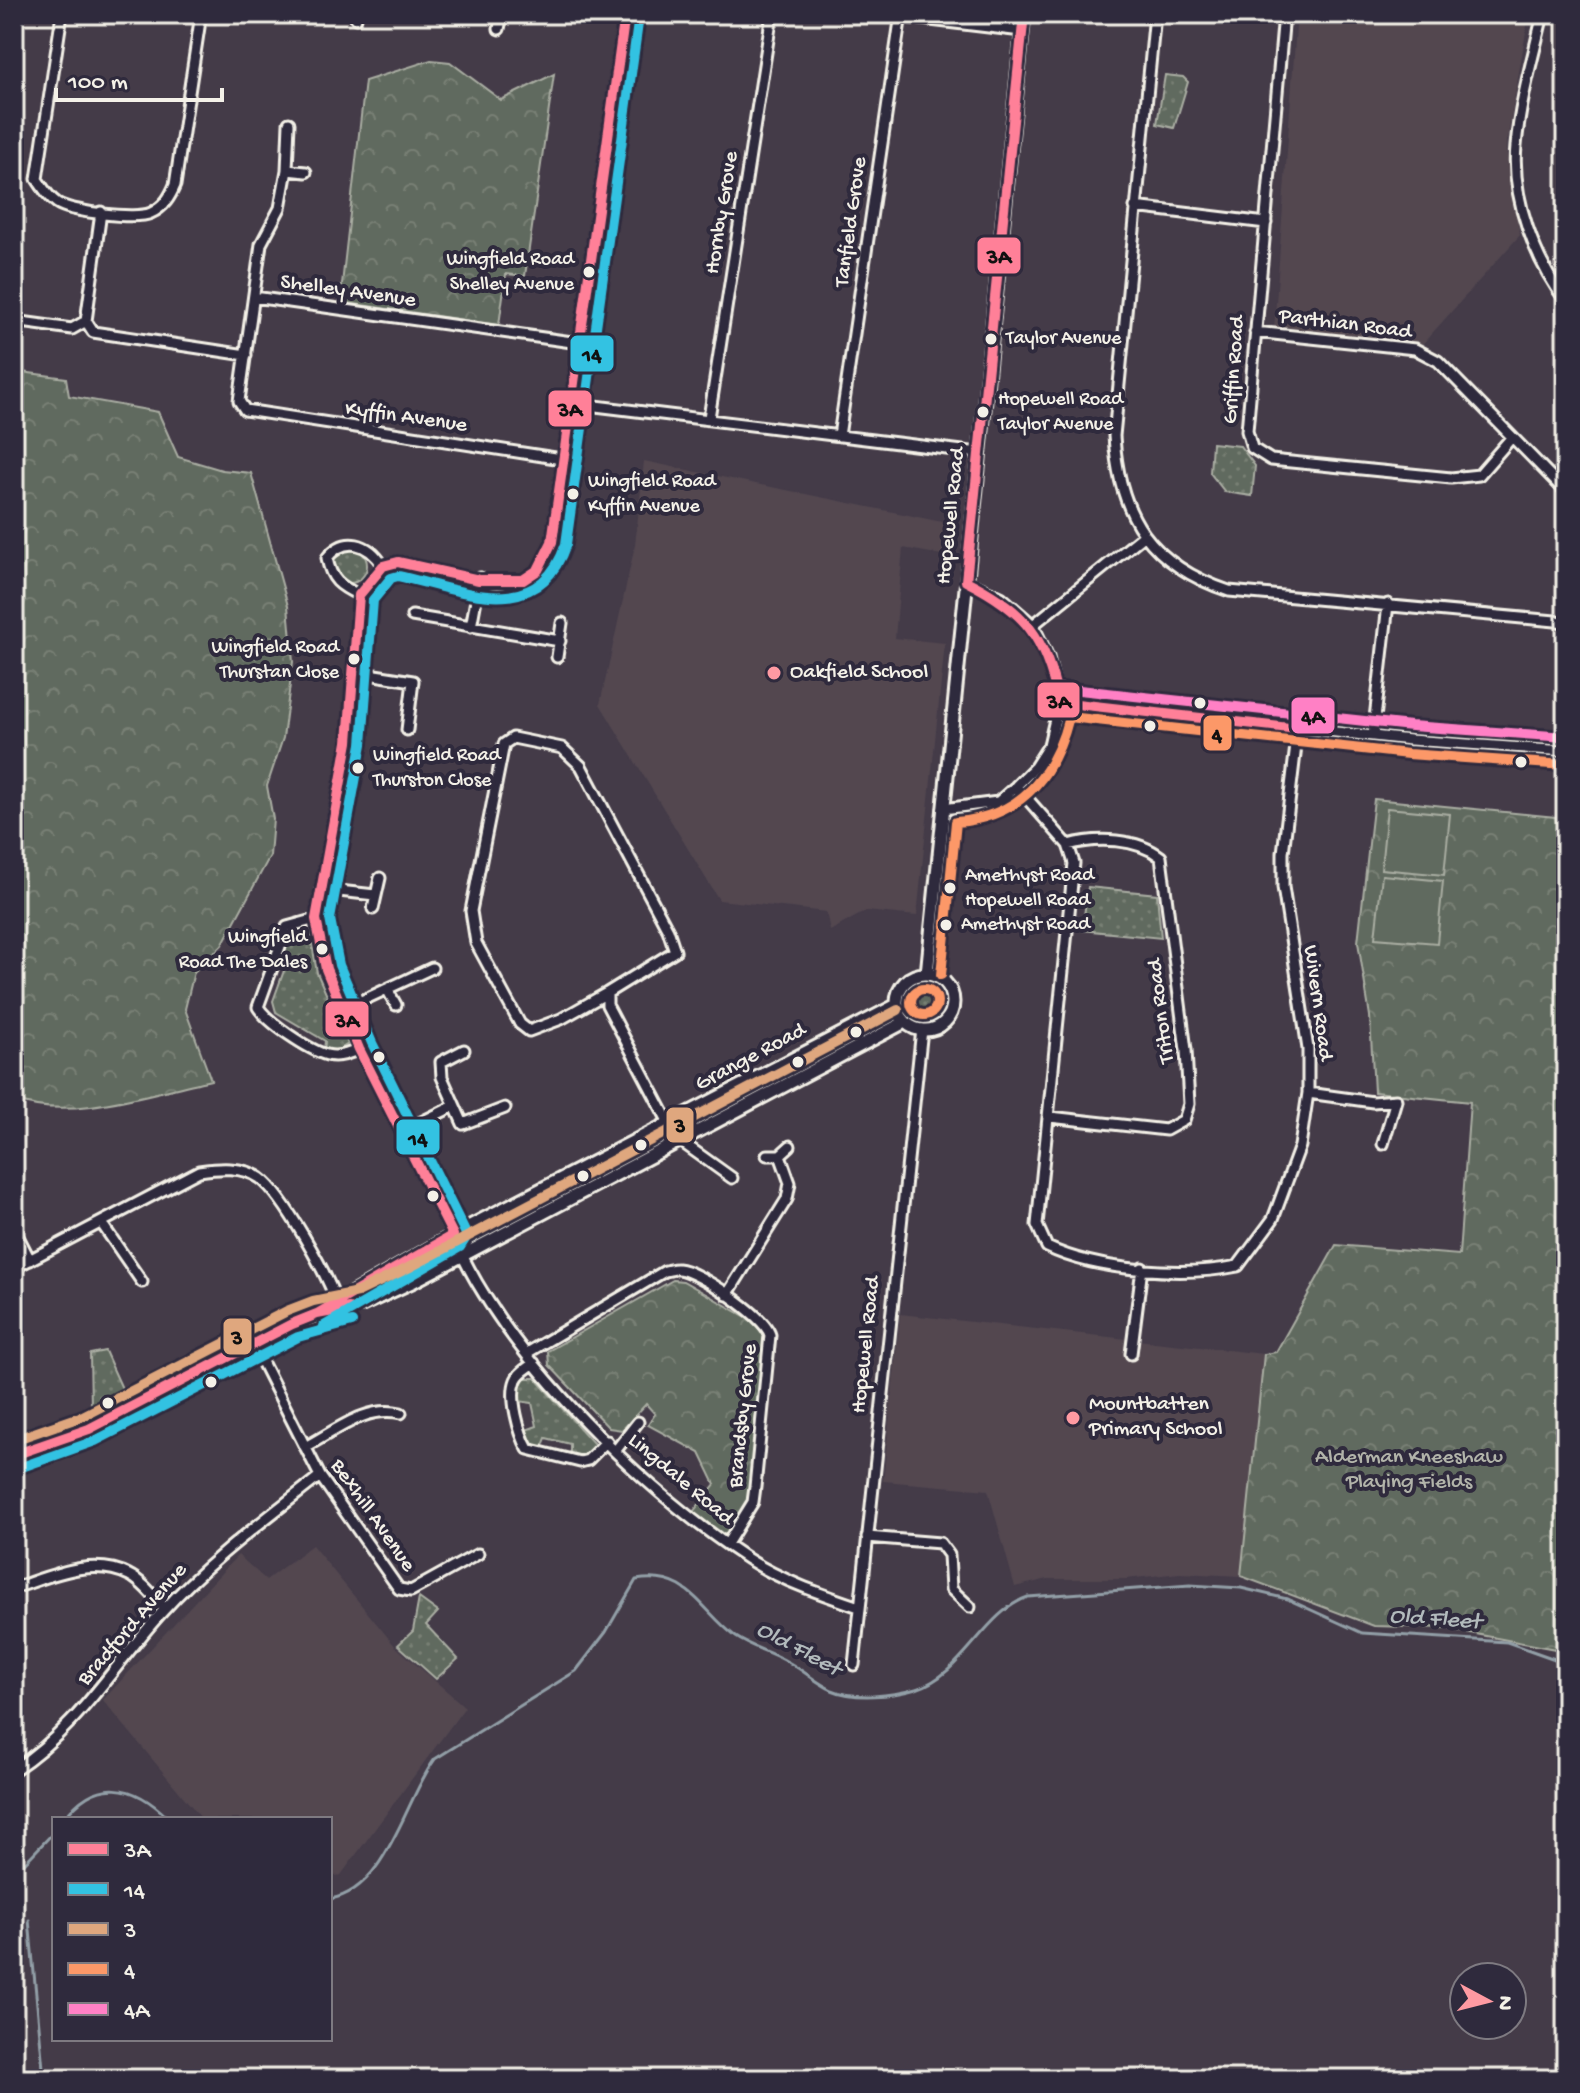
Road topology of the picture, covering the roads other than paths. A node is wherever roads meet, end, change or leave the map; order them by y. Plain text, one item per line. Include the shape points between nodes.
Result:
1 (62, 14) edge
2 (201, 14) edge
3 (502, 14) edge
4 (625, 14) edge
5 (772, 14) edge
6 (880, 14) edge
7 (1024, 14) edge
8 (1155, 14) edge
9 (1284, 14) edge
10 (1543, 14) edge
11 (900, 15) edge
12 (499, 29) dead end
13 (1022, 31) junction
14 (289, 123) dead end
15 (287, 170) junction
16 (306, 172) dead end
17 (1135, 207) junction
18 (101, 212) junction
19 (1266, 223) junction
20 (254, 297) junction
21 (1566, 301) edge
22 (14, 321) edge
23 (86, 321) junction
24 (1255, 332) junction
25 (579, 343) junction
26 (246, 355) junction
27 (571, 403) junction
28 (709, 418) junction
29 (839, 436) junction
30 (1512, 437) junction
31 (979, 453) junction
32 (562, 459) junction
33 (1566, 492) edge
34 (1143, 536) junction
35 (383, 566) junction
36 (480, 578) junction
37 (966, 581) junction
38 (359, 595) junction
39 (1388, 604) junction
40 (412, 616) dead end
41 (1566, 622) edge
42 (562, 623) dead end
43 (1033, 625) junction
44 (471, 627) junction
45 (560, 641) junction
46 (557, 657) dead end
47 (356, 672) junction
48 (1059, 702) junction
49 (1298, 729) junction
50 (407, 730) dead end
51 (1373, 736) junction
52 (1566, 751) edge
53 (1016, 786) junction
54 (943, 809) junction
55 (1068, 845) junction
56 (380, 878) dead end
57 (321, 889) junction
58 (375, 895) junction
59 (373, 909) dead end
60 (316, 919) junction
61 (432, 968) dead end
62 (927, 974) junction
63 (387, 989) junction
64 (607, 993) junction
65 (396, 1005) dead end
66 (897, 1005) junction
67 (344, 1009) junction
68 (905, 1022) junction
69 (922, 1029) junction
70 (359, 1049) junction
71 (464, 1050) dead end
72 (1308, 1093) junction
73 (454, 1106) junction
74 (505, 1108) dead end
75 (1050, 1117) junction
76 (669, 1123) junction
77 (401, 1132) junction
78 (679, 1140) junction
79 (1383, 1144) dead end
80 (790, 1146) dead end
81 (767, 1155) dead end
82 (780, 1155) junction
83 (732, 1178) dead end
84 (102, 1224) junction
85 (14, 1229) edge
86 (453, 1235) junction
87 (462, 1255) junction
88 (30, 1260) junction
89 (14, 1268) edge
90 (1142, 1268) junction
91 (142, 1282) dead end
92 (727, 1295) junction
93 (337, 1305) junction
94 (253, 1344) junction
95 (527, 1353) junction
96 (1131, 1354) dead end
97 (534, 1363) junction
98 (401, 1413) dead end
99 (638, 1422) dead end
100 (607, 1441) junction
101 (305, 1447) junction
102 (616, 1450) junction
103 (14, 1455) edge
104 (320, 1476) junction
105 (867, 1537) junction
106 (727, 1544) junction
107 (478, 1554) dead end
108 (14, 1588) edge
109 (859, 1607) junction
110 (970, 1607) dead end
111 (165, 1609) junction
112 (854, 1665) dead end
113 (16, 1765) edge

1 - 18 street via 37,179 60,206
2 - 18 street via 175,185 168,201 140,217
3 - 12 street
4 - 25 street
5 - 28 street, Hornby Grove
6 - 11 street
7 - 13 street, Hopewell Road
8 - 17 street
9 - 19 street, Griffin Road
10 - 21 street via 1515,150 1530,231
11 - 13 street
11 - 29 street, Tanfield Grove
13 - 31 street, Hopewell Road
14 - 15 street
15 - 16 street
15 - 20 street via 280,208 261,244
17 - 19 street
17 - 34 street via 1114,436 1117,477
18 - 23 street
19 - 24 street, Griffin Road
20 - 25 street, Shelley Avenue
20 - 26 street
22 - 23 street via 72,329
23 - 26 street via 93,332
24 - 30 street, Parthian Road via 1415,349 1438,361
24 - 30 street, Griffin Road via 1247,431 1252,448 1262,456 1451,478 1479,475
25 - 27 street
26 - 32 street, Kyffin Avenue via 239,401 245,410
27 - 28 street
27 - 32 street
28 - 29 street
29 - 31 street
30 - 33 street, Parthian Road
31 - 37 street, Hopewell Road
32 - 36 street via 552,542 542,565 525,580
34 - 39 street via 1181,569 1229,591
34 - 43 street
35 - 36 street via 398,562
35 - 38 street
35 - 38 street via 365,547 337,545 327,558 330,574
36 - 44 street
37 - 43 street via 1001,597
37 - 54 street, Hopewell Road
38 - 47 street
39 - 41 street
39 - 51 street
40 - 44 street
42 - 45 street
43 - 48 street
44 - 45 street
45 - 46 street
47 - 50 street via 413,681
47 - 57 street
48 - 49 street
48 - 53 street via 1049,745
49 - 51 street
49 - 72 street, Wivern Road via 1283,887 1308,1049
51 - 52 street
53 - 54 street via 998,802
53 - 55 street
54 - 62 street, Hopewell Road
55 - 75 street, Wivern Road via 1074,863
55 - 75 street, Triton Road via 1089,839 1147,846 1161,857 1189,1104 1184,1120 1166,1130
56 - 58 street
57 - 58 street
57 - 60 street
58 - 59 street
60 - 67 street via 326,969
60 - 70 street via 287,927 258,1007 266,1020 325,1055
61 - 63 street
62 - 66 street via 905,982
62 - 69 street via 943,981 952,1005 939,1026
63 - 65 street
63 - 67 street
64 - 64 street via 675,951 668,930 581,766 562,748 513,738 504,744 471,911 476,943 520,1024 529,1031
64 - 76 street via 607,1005
66 - 68 street
66 - 76 street, Grange Road
67 - 70 street
68 - 69 street
68 - 78 street, Grange Road
69 - 105 street, Hopewell Road
70 - 77 street
71 - 73 street via 441,1062
72 - 79 street via 1396,1100
72 - 90 street, Wivern Road via 1300,1146 1273,1219 1238,1266 1206,1272
73 - 74 street via 463,1124
73 - 77 street
75 - 90 street, Wivern Road via 1037,1225 1047,1247 1072,1259
76 - 78 street
76 - 86 street, Grange Road
77 - 86 street
78 - 83 street
78 - 87 street, Grange Road
80 - 82 street
81 - 82 street
82 - 92 street via 790,1183 787,1199
84 - 88 street
84 - 91 street
84 - 93 street via 199,1171 225,1167 259,1177 285,1204
85 - 88 street
86 - 93 street, Grange Road
87 - 93 street, Grange Road via 362,1305
87 - 95 street, Lingdale Road
88 - 89 street
90 - 96 street
92 - 95 street, Brandsby Grove via 691,1273 665,1271
92 - 106 street, Brandsby Grove via 759,1317 770,1335 753,1502
93 - 94 street
94 - 101 street, Bexhill Avenue
94 - 103 street via 89,1429
95 - 97 street, Lingdale Road
97 - 100 street, Lingdale Road
97 - 100 street, Lingdale Road via 517,1376 514,1388 521,1437 528,1449 580,1462
98 - 101 street via 385,1409 358,1416
99 - 102 street
100 - 102 street, Lingdale Road
101 - 104 street, Bexhill Avenue
102 - 106 street, Lingdale Road
104 - 107 street, Bexhill Avenue via 399,1589 411,1591
104 - 111 street, Bradford Avenue
105 - 109 street, Hopewell Road
105 - 110 street via 940,1543 949,1555 951,1589
106 - 109 street, Lingdale Road via 773,1573
108 - 111 street via 70,1569 99,1568 128,1574
109 - 112 street, Hopewell Road
111 - 113 street, Bradford Avenue via 78,1718 44,1750

